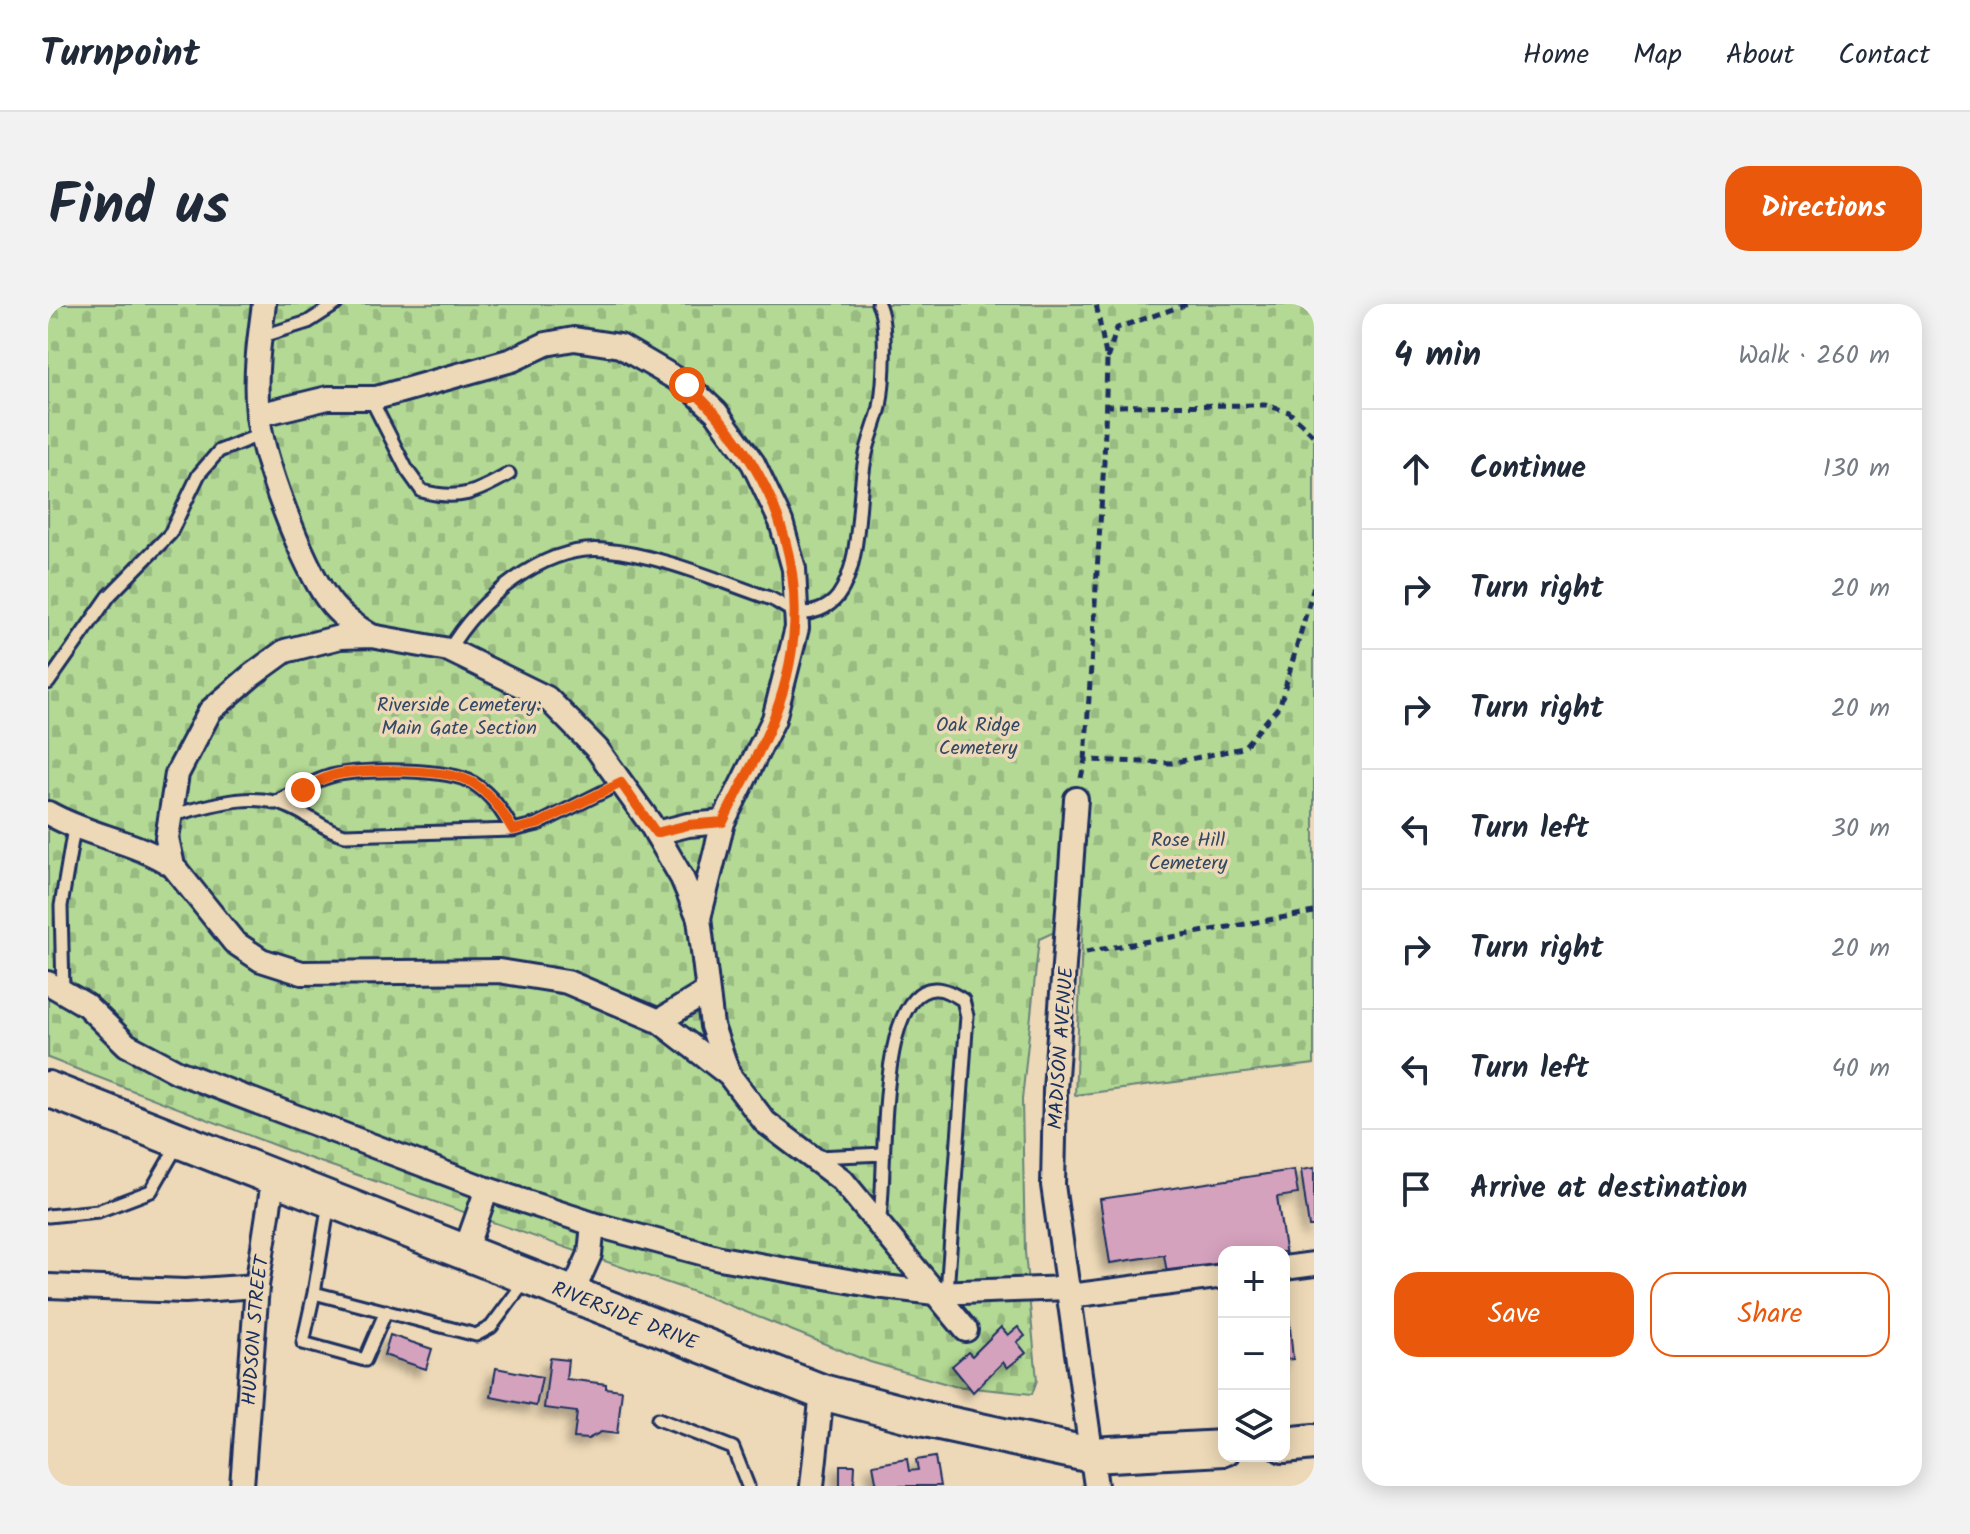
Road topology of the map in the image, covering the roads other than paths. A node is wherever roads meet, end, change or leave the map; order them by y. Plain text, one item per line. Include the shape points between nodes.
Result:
1 (264, 304) edge
2 (336, 304) edge
3 (878, 304) edge
4 (260, 338) junction
5 (371, 398) junction
6 (260, 424) junction
7 (509, 474) dead end
8 (323, 592) junction
9 (797, 613) junction
10 (371, 636) junction
11 (302, 646) junction
12 (449, 650) junction
13 (48, 683) edge
14 (621, 783) junction
15 (1076, 799) road end
16 (274, 803) junction
17 (48, 813) edge
18 (172, 815) junction
19 (723, 822) junction
20 (74, 828) junction
21 (513, 830) junction
22 (656, 833) junction
23 (173, 866) junction
24 (699, 918) junction
25 (55, 987) edge
26 (705, 993) junction
27 (659, 1021) junction
28 (729, 1075) junction
29 (48, 1089) edge
30 (180, 1140) junction
31 (884, 1154) junction
32 (812, 1157) junction
33 (274, 1175) junction
34 (487, 1189) junction
35 (330, 1198) junction
36 (48, 1216) edge
37 (879, 1223) junction
38 (593, 1224) junction
39 (465, 1251) junction
40 (1314, 1264) edge
41 (1290, 1267) edge
42 (528, 1276) junction
43 (1218, 1277) edge
44 (48, 1286) edge
45 (257, 1286) junction
46 (941, 1292) junction
47 (1069, 1292) junction
48 (314, 1293) junction
49 (572, 1294) junction
50 (386, 1311) junction
51 (966, 1330) dead end
52 (822, 1392) junction
53 (658, 1419) dead end
54 (1314, 1442) edge
55 (1290, 1444) edge
56 (1218, 1449) edge
57 (1093, 1470) edge
58 (242, 1486) edge
59 (748, 1486) edge
60 (812, 1486) edge

1 - 4 street
2 - 4 lane via 308,322
3 - 9 lane via 880,405 859,487 850,568 839,594 824,610
4 - 6 street
5 - 6 street via 328,398
5 - 7 lane via 422,491 446,498 478,492
5 - 9 street via 512,360 546,344 574,339 620,346 687,385 716,412 753,463 781,522 794,569
6 - 8 street via 288,512
6 - 13 lane via 219,451 199,474 170,534 109,596
8 - 10 street via 346,619
8 - 11 street via 319,621
9 - 12 lane via 773,599 638,556 602,550 572,553 495,592 466,621
9 - 19 street via 774,719
10 - 11 street
10 - 12 street
11 - 18 street via 285,651 210,711 177,774
12 - 14 street via 547,698 597,749
14 - 21 lane via 538,824
14 - 22 street
15 - 47 street, MADISON AVENUE via 1053,1185
16 - 18 lane via 240,799
16 - 21 lane via 345,835
16 - 21 lane via 329,776 440,774 472,782 495,801
17 - 20 street
18 - 23 street via 167,838
19 - 22 street
19 - 24 street
20 - 23 street via 156,854
20 - 25 lane
22 - 24 street
23 - 27 street via 234,942 261,960 302,973 499,971 567,982
24 - 26 street
25 - 34 street via 86,1005 149,1059
26 - 27 street
26 - 28 street
27 - 28 street
28 - 32 street via 765,1122
29 - 30 main road, RIVERSIDE DRIVE
30 - 33 main road, RIVERSIDE DRIVE
30 - 36 lane via 151,1191 98,1211
31 - 32 lane
31 - 37 lane
31 - 46 lane via 898,1022 918,994 948,992 963,1000 967,1016
32 - 37 street via 842,1180
33 - 35 main road, RIVERSIDE DRIVE
33 - 45 street, HUDSON STREET
34 - 38 street
34 - 39 street
35 - 39 main road, RIVERSIDE DRIVE
35 - 48 lane
37 - 46 street
38 - 46 street via 794,1273
38 - 49 street via 590,1254
39 - 42 main road, RIVERSIDE DRIVE
40 - 41 street
42 - 49 main road, RIVERSIDE DRIVE
42 - 50 lane via 491,1327 476,1335
43 - 47 street
44 - 45 street via 185,1291
45 - 58 street, HUDSON STREET
46 - 47 street
46 - 51 street
47 - 57 street, MADISON AVENUE
48 - 50 lane
48 - 50 lane via 303,1343 365,1360
49 - 52 main road, RIVERSIDE DRIVE
52 - 57 main road, RIVERSIDE DRIVE
52 - 60 street
53 - 59 lane via 733,1448
54 - 55 main road
56 - 57 main road, RIVERSIDE DRIVE

